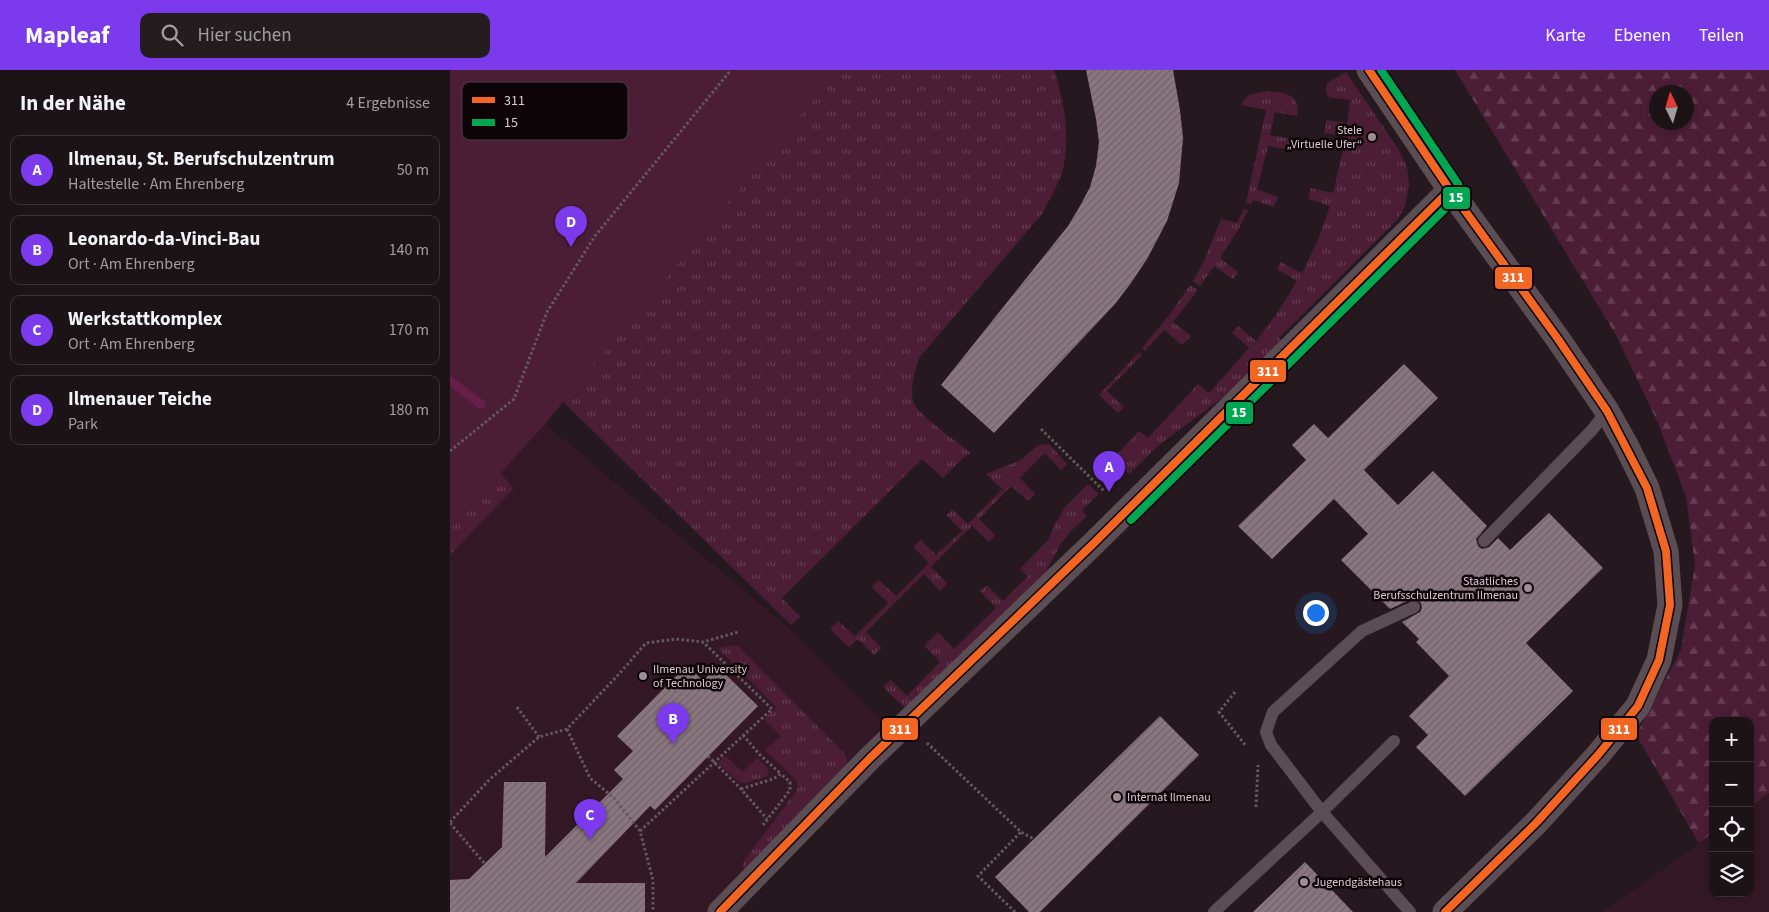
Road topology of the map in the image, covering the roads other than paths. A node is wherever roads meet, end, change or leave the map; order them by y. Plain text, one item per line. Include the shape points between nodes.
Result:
1 (1369, 70) edge
2 (1450, 190) junction
3 (1607, 411) junction
4 (1484, 541) dead end
5 (1414, 607) dead end
6 (1394, 742) dead end
7 (1322, 812) junction
8 (720, 912) edge
9 (1214, 912) edge
10 (1410, 912) edge
11 (1445, 912) edge

1 - 2 street
2 - 3 street
2 - 8 street via 1093,544 906,723
3 - 4 lane
3 - 11 street via 1647,488 1666,551 1670,605 1659,660 1638,706 1598,755 1536,823
5 - 7 lane via 1362,631 1273,712 1266,732 1271,745
6 - 7 lane
7 - 9 lane
7 - 10 lane

